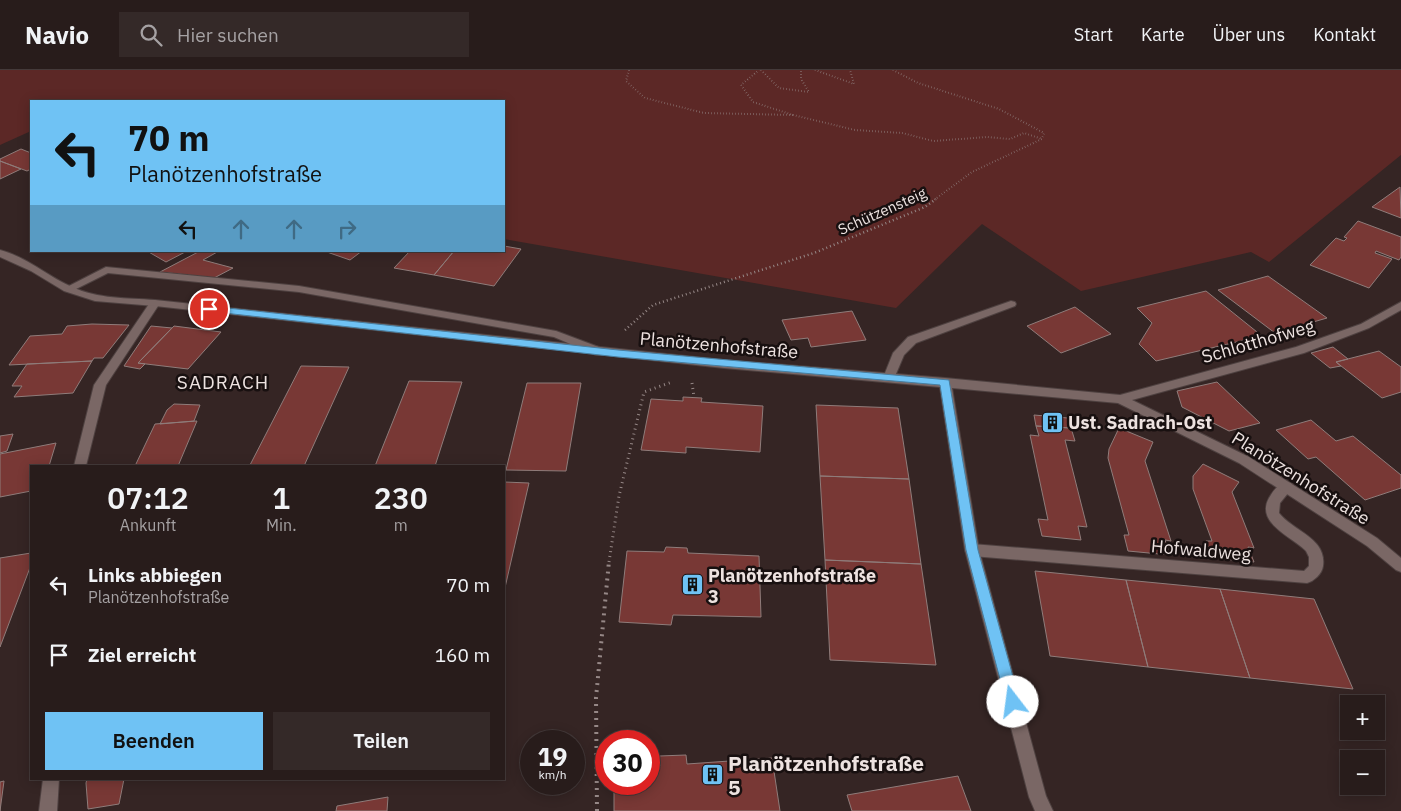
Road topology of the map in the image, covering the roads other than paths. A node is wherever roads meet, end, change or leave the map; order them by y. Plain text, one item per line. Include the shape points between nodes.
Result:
1 (0, 253) edge
2 (68, 289) junction
3 (155, 303) junction
4 (1011, 304) dead end
5 (1401, 305) edge
6 (601, 352) junction
7 (889, 378) junction
8 (945, 382) junction
9 (1120, 399) junction
10 (80, 465) edge
11 (1286, 487) junction
12 (972, 550) junction
13 (1401, 566) edge
14 (51, 780) edge
15 (48, 811) edge
16 (1044, 811) edge

1 - 2 street, Planötzenhofstraße
2 - 3 street, Planötzenhofstraße via 99,299
2 - 6 street via 106,270 298,289 556,334
3 - 6 street, Planötzenhofstraße
3 - 10 street via 100,385
4 - 7 street via 912,340 899,353
5 - 9 street, Schlotthofweg via 1365,326 1300,350
6 - 7 street, Planötzenhofstraße
7 - 8 street, Planötzenhofstraße
8 - 9 street, Planötzenhofstraße
8 - 12 street
9 - 11 street, Planötzenhofstraße via 1244,460
11 - 12 street, Hofwaldweg via 1274,500 1272,511 1277,521 1306,540 1315,554 1316,568 1307,577
11 - 13 street, Planötzenhofstraße via 1372,542
12 - 16 street
14 - 15 street

